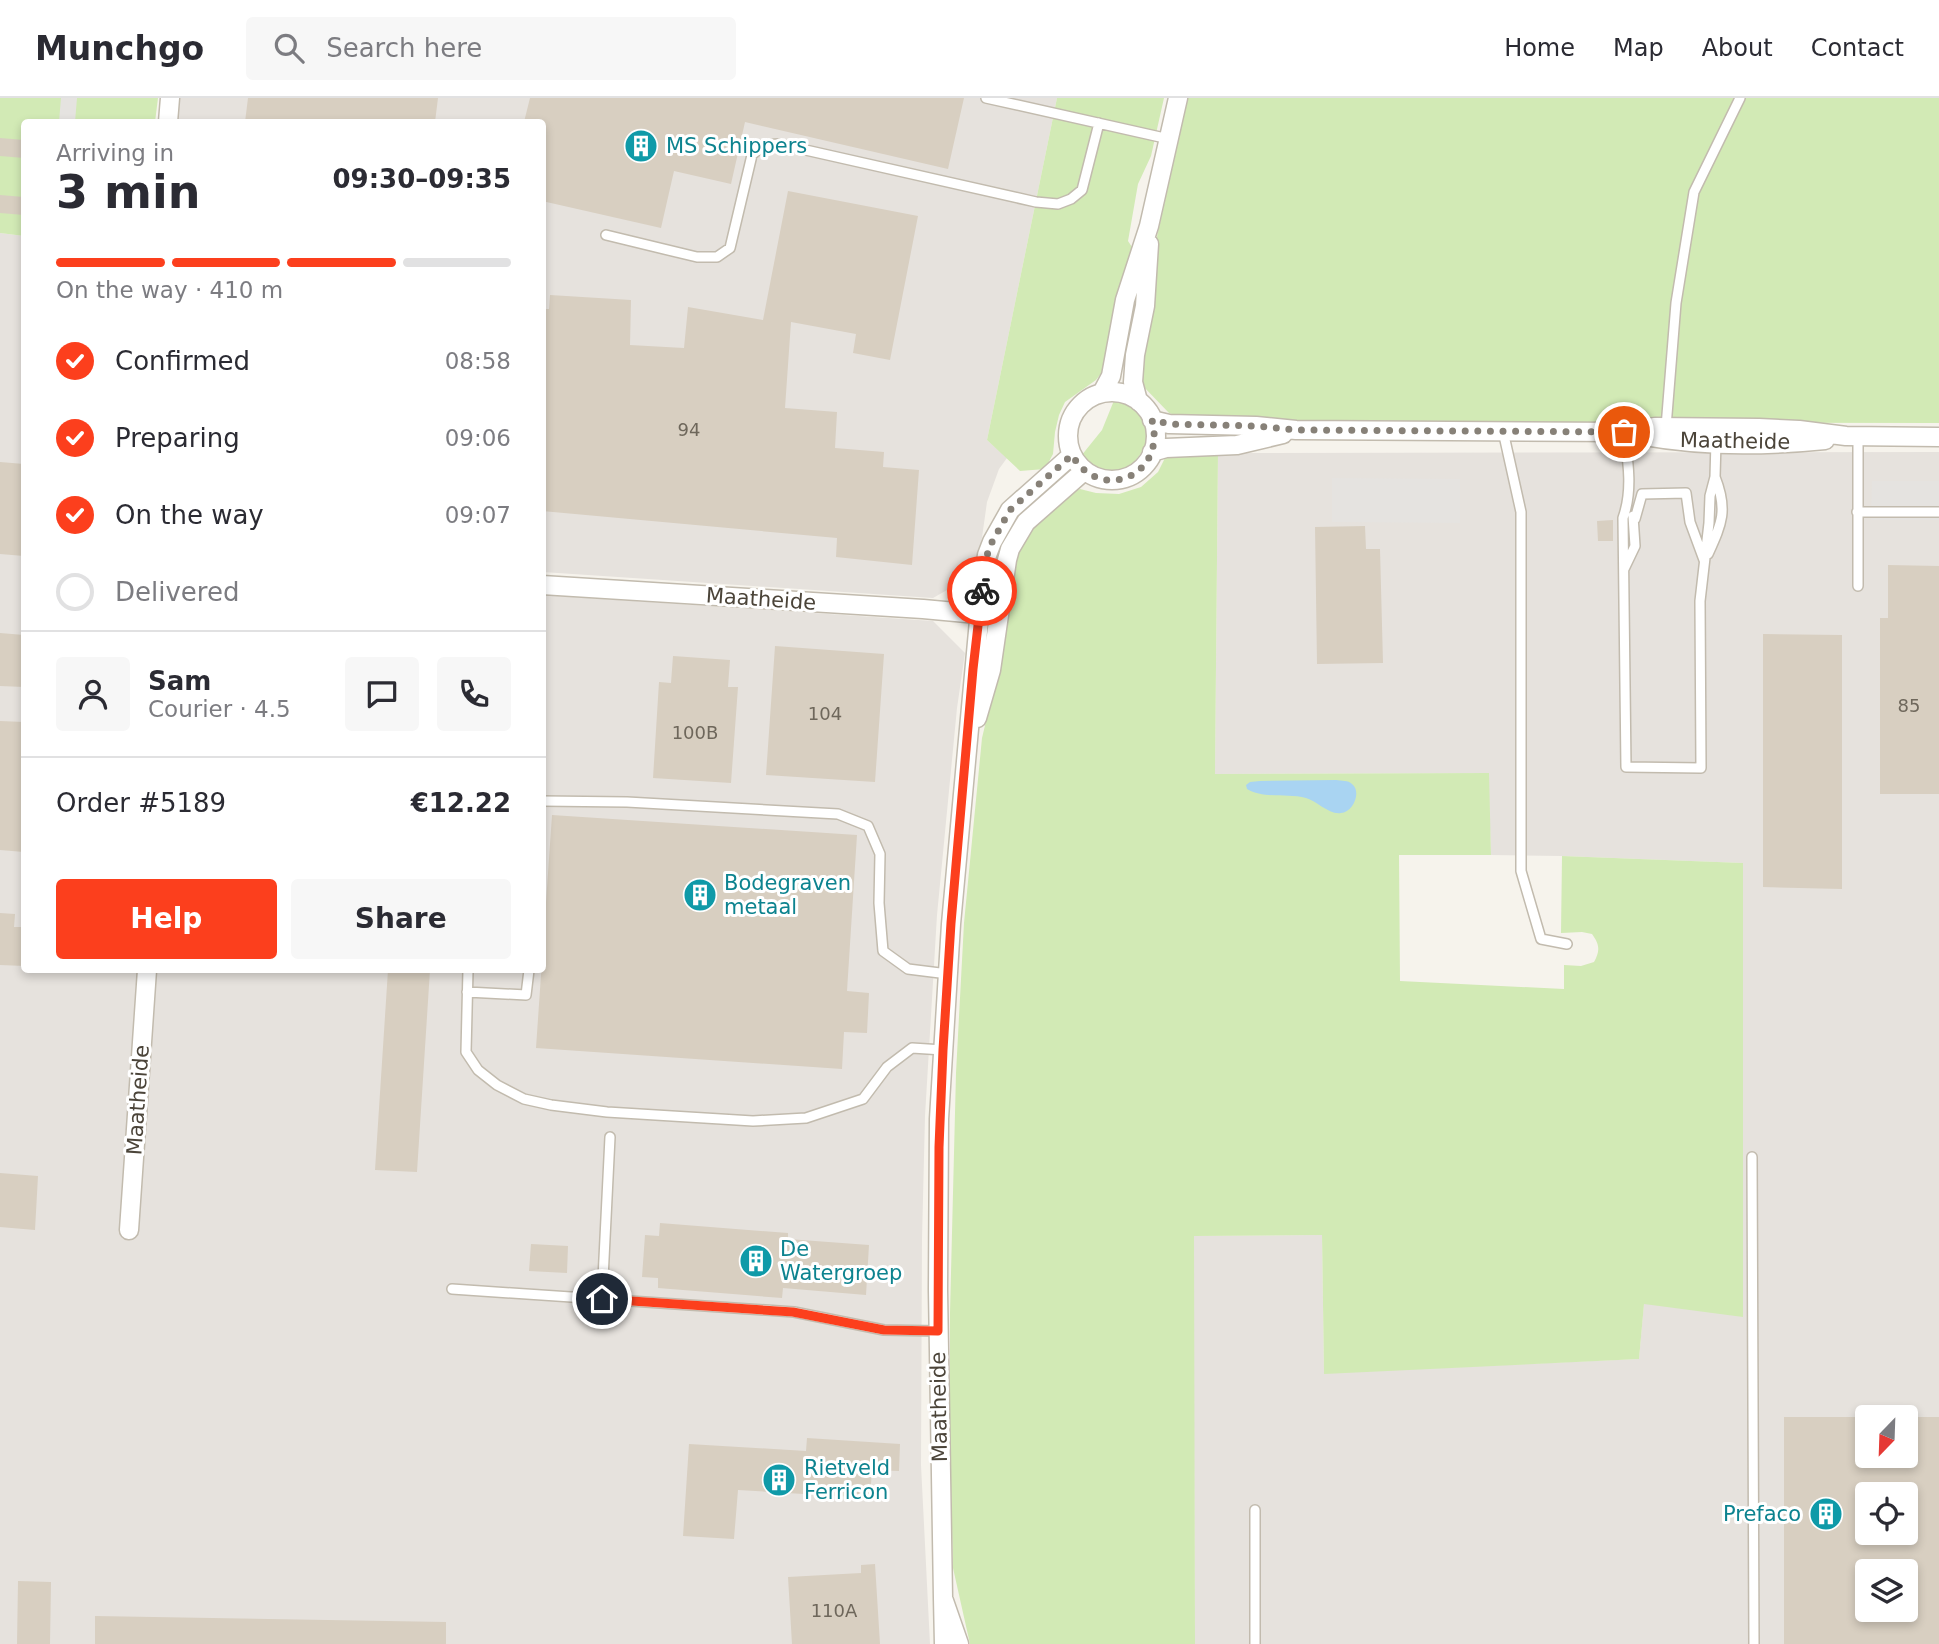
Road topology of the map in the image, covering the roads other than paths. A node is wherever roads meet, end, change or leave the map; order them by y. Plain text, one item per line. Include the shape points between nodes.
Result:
1 (170, 98) edge
2 (986, 98) edge
3 (1178, 98) edge
4 (1740, 98) edge
5 (168, 119) edge
6 (1099, 124) junction
7 (1169, 139) junction
8 (1149, 226) junction
9 (606, 235) dead end
10 (1102, 393) junction
11 (1138, 401) junction
12 (1152, 420) junction
13 (1296, 430) junction
14 (1503, 431) junction
15 (1624, 432) junction
16 (1666, 434) junction
17 (1716, 435) junction
18 (1852, 436) junction
19 (1939, 437) edge
20 (1152, 452) junction
21 (1072, 455) junction
22 (1084, 471) junction
23 (1628, 505) junction
24 (1857, 512) junction
25 (1939, 512) edge
26 (1634, 519) junction
27 (1705, 562) junction
28 (1624, 570) junction
29 (546, 585) edge
30 (1858, 586) dead end
31 (979, 614) junction
32 (999, 616) junction
33 (967, 755) junction
34 (546, 801) edge
35 (1567, 944) dead end
36 (147, 973) edge
37 (468, 973) edge
38 (529, 973) edge
39 (948, 974) junction
40 (467, 992) junction
41 (943, 1050) junction
42 (610, 1137) dead end
43 (1752, 1157) dead end
44 (130, 1230) dead end
45 (452, 1289) dead end
46 (602, 1299) junction
47 (938, 1331) junction
48 (1255, 1510) dead end
49 (943, 1598) junction
50 (944, 1644) edge
51 (959, 1644) edge
52 (1255, 1644) edge
53 (1754, 1644) edge

1 - 5 street
2 - 6 lane
3 - 7 street
4 - 16 lane via 1694,192 1676,303
6 - 7 lane
6 - 9 lane via 1082,190 1058,204 779,144 762,145 752,156 730,248 717,257 697,257
7 - 8 street
8 - 10 street via 1125,300 1111,376
8 - 11 street via 1145,306 1133,382
10 - 11 street via 1115,392
10 - 21 street via 1079,406 1072,417 1068,429
11 - 12 street
12 - 13 street, Maatheide
12 - 20 street
13 - 14 street, Maatheide
13 - 20 street via 1237,445
14 - 15 street, Maatheide
14 - 35 lane via 1521,512 1521,871 1541,939
15 - 16 street, Maatheide
15 - 23 lane
16 - 17 street, Maatheide
17 - 18 street, Maatheide via 1799,430
17 - 27 lane via 1715,477 1722,496 1722,524
18 - 19 street, Maatheide
18 - 24 lane
20 - 22 street via 1139,470 1126,478 1097,478
21 - 22 street
21 - 31 street, Maatheide via 1010,510 987,555
22 - 32 street, Maatheide via 1026,523 1010,549
23 - 26 lane
23 - 28 lane via 1623,518
24 - 25 lane
24 - 30 lane
26 - 27 lane via 1642,494 1686,493 1690,522
26 - 28 lane via 1635,546
27 - 28 lane via 1700,601 1701,768 1626,768
29 - 31 street, Maatheide
31 - 32 street, Maatheide
31 - 33 street, Maatheide
32 - 33 street, Maatheide via 991,670
33 - 39 street, Maatheide
34 - 39 lane via 838,814 858,822 868,827 880,854 883,951 908,969
36 - 44 street, Maatheide
37 - 40 lane
38 - 40 lane via 526,995
39 - 41 street, Maatheide
40 - 41 lane via 466,1052 478,1070 524,1099 607,1112 753,1121 806,1118 863,1099 887,1067 912,1048
41 - 47 street, Maatheide
42 - 46 lane
43 - 53 lane
45 - 46 lane
46 - 47 lane via 793,1312 884,1330
47 - 49 street, Maatheide
48 - 52 lane
49 - 50 street, Maatheide
49 - 51 street, Maatheide

